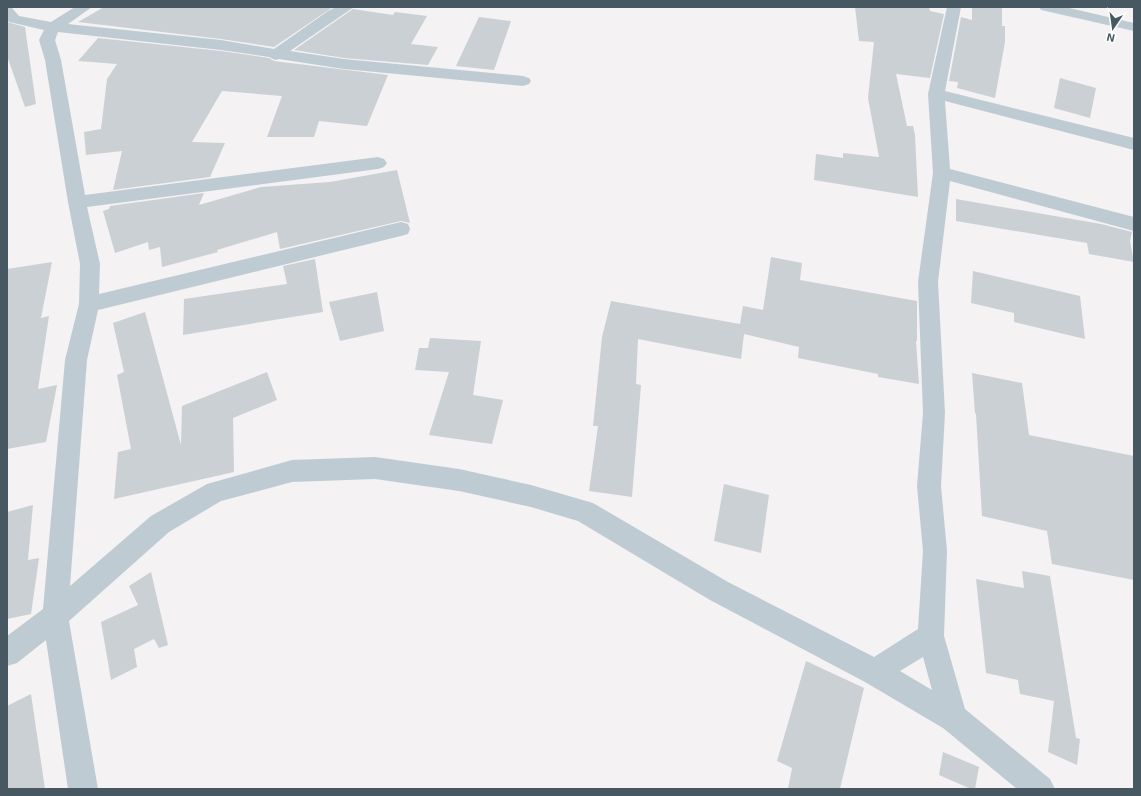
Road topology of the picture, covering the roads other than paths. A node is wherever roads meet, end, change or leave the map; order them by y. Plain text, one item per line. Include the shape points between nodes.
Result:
1 (85, 7) edge
2 (347, 7) edge
3 (954, 7) edge
4 (1046, 7) edge
5 (9, 17) edge
6 (53, 27) junction
7 (1134, 28) edge
8 (275, 55) junction
9 (523, 81) dead end
10 (936, 94) junction
11 (1134, 144) edge
12 (378, 163) dead end
13 (942, 173) junction
14 (77, 202) junction
15 (1134, 224) edge
16 (401, 229) dead end
17 (89, 304) junction
18 (55, 616) junction
19 (931, 636) junction
20 (7, 653) edge
21 (875, 672) junction
22 (953, 718) junction
23 (84, 789) edge
24 (1040, 789) edge

1 - 6 street
2 - 8 street
3 - 10 street
4 - 7 street
5 - 6 street
6 - 8 street via 221,45
6 - 14 street via 47,40 53,60
8 - 9 street
10 - 11 street
10 - 13 street
12 - 14 street
13 - 15 street
13 - 19 street via 928,282 934,413 929,486 935,551
14 - 17 street via 90,264
16 - 17 street
17 - 18 street via 76,360
18 - 20 street
18 - 21 street via 160,524 215,492 292,472 375,468 459,480 584,511 720,591
18 - 23 street
19 - 21 street
19 - 22 street
21 - 22 street
22 - 24 street

